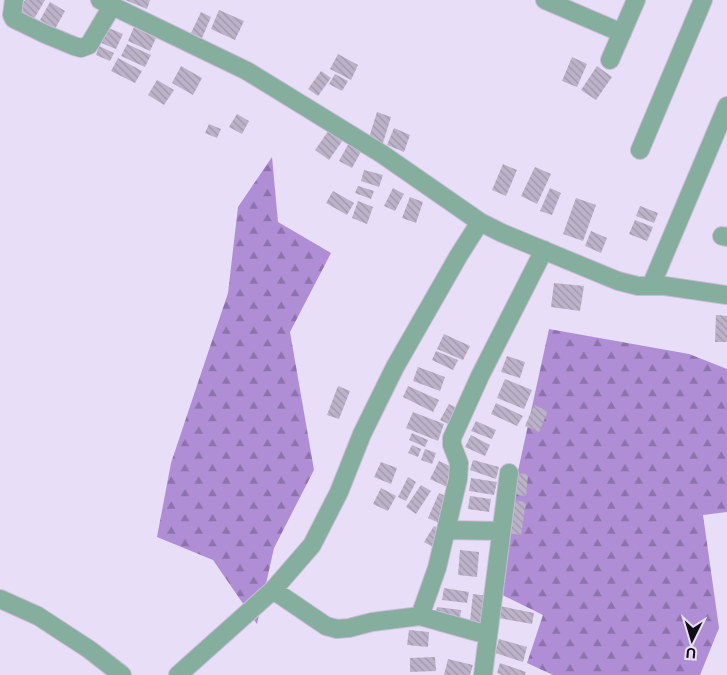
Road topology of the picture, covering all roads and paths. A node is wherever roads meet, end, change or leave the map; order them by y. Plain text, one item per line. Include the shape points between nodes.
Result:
1 (14, 0) edge
2 (545, 0) edge
3 (636, 0) edge
4 (703, 0) edge
5 (106, 3) edge
6 (622, 33) junction
7 (610, 60) dead end
8 (727, 106) edge
9 (640, 150) dead end
10 (480, 222) junction
11 (544, 250) junction
12 (651, 286) junction
13 (727, 295) edge
14 (508, 473) dead end
15 (446, 530) junction
16 (501, 531) junction
17 (272, 590) junction
18 (0, 599) edge
19 (420, 616) junction
20 (488, 635) junction
21 (122, 675) edge
22 (178, 675) edge
23 (483, 675) edge

1 - 5 street via 14,19 81,48 89,44
2 - 6 street
3 - 6 street
4 - 9 street
5 - 10 street via 247,71 382,154
6 - 7 street
8 - 12 street
10 - 11 street
10 - 17 street via 395,367 312,545
11 - 12 street via 618,281
11 - 15 street via 452,438 459,471
12 - 13 street
14 - 16 street
15 - 16 street
15 - 19 street
16 - 20 street
17 - 19 street via 326,626 338,629
17 - 22 street
18 - 21 street via 38,616
19 - 20 street
20 - 23 street

